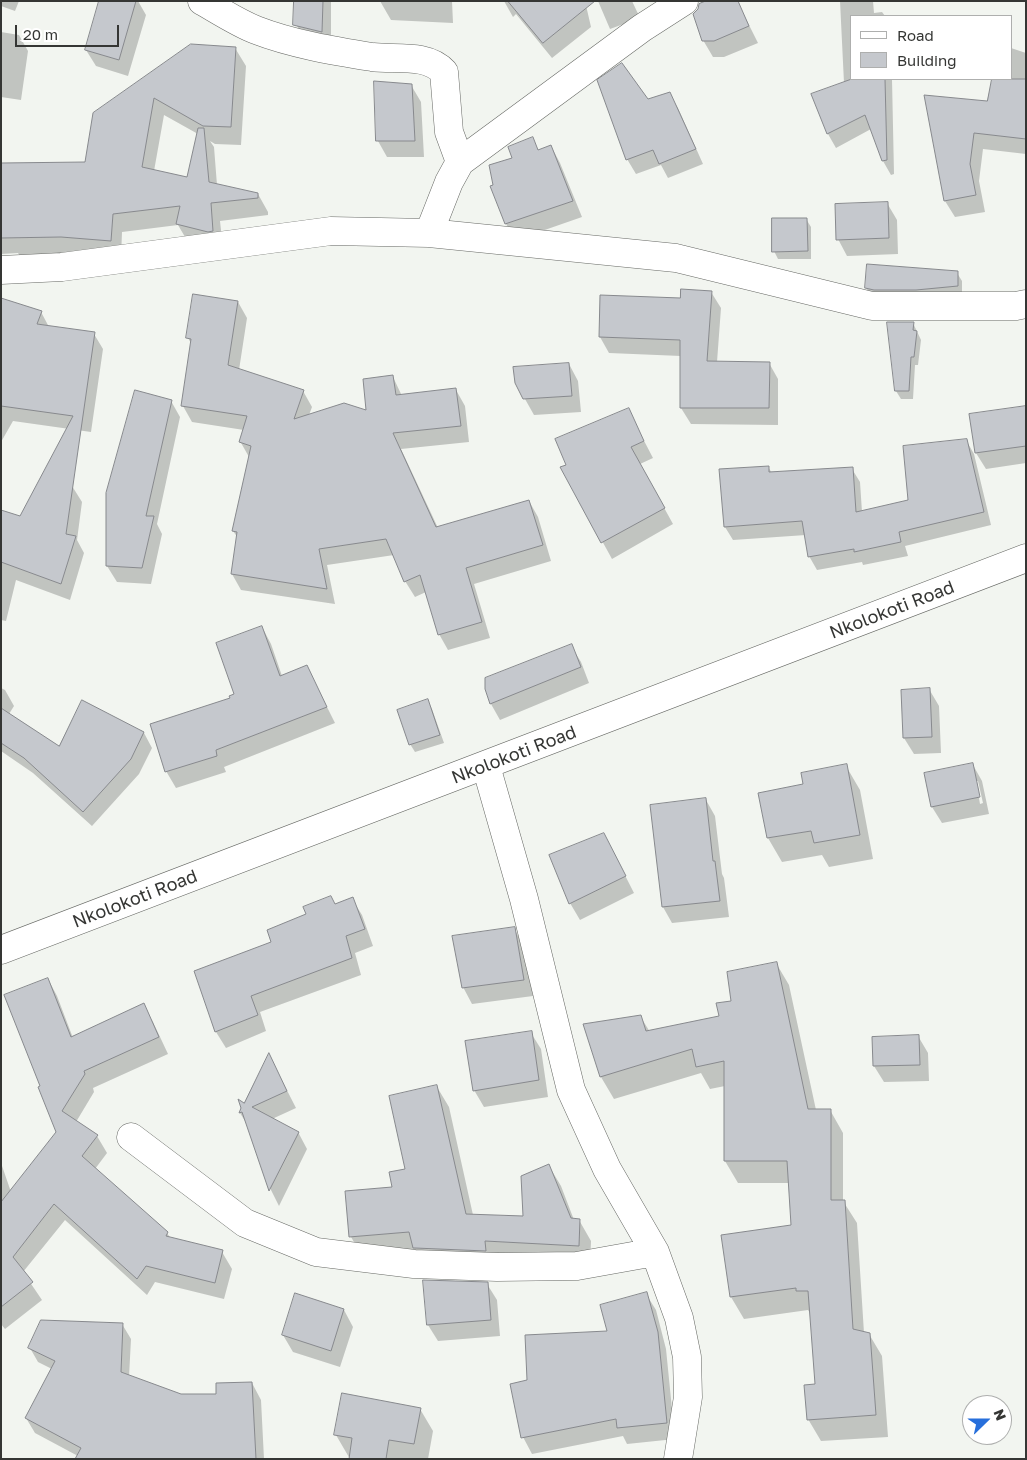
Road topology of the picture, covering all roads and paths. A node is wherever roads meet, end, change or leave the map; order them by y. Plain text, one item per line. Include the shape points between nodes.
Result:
1 (202, 1) edge
2 (684, 1) edge
3 (460, 162) junction
4 (429, 233) junction
5 (1, 270) edge
6 (1026, 304) edge
7 (1026, 558) edge
8 (486, 766) junction
9 (1, 950) edge
10 (131, 1137) dead end
11 (655, 1252) junction
12 (678, 1459) edge

1 - 3 street via 256,30 322,50 384,59 427,60 438,65 444,72 449,132
2 - 3 street via 642,28
3 - 4 street
4 - 5 street via 331,232 62,267
4 - 6 street via 676,258 872,306
7 - 8 street, Nkolokoti Road
8 - 9 street, Nkolokoti Road
8 - 11 street via 524,899 571,1090 607,1169
10 - 11 street via 245,1223 316,1252 414,1264 497,1267 577,1266
11 - 12 street via 679,1318 687,1357 688,1397

